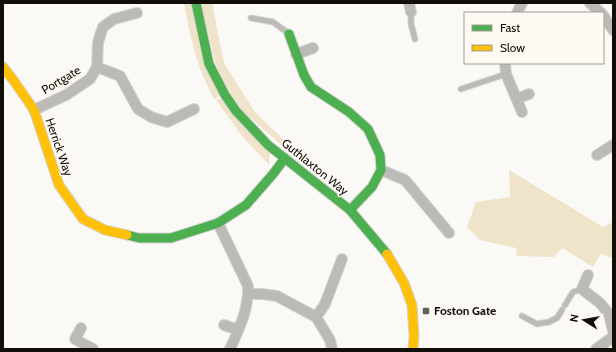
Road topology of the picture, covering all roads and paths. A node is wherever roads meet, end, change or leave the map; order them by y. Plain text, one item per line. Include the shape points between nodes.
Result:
1 (196, 3) edge
2 (522, 3) edge
3 (590, 3) edge
4 (410, 8) edge
5 (518, 12) edge
6 (600, 12) edge
7 (137, 13) dead end
8 (604, 17) edge
9 (251, 18) dead end
10 (613, 30) edge
11 (289, 34) joint
12 (415, 39) dead end
13 (313, 48) dead end
14 (296, 54) junction
15 (505, 64) edge
16 (3, 67) edge
17 (97, 67) junction
18 (506, 74) junction
19 (461, 88) dead end
20 (529, 94) dead end
21 (517, 99) junction
22 (194, 109) dead end
23 (34, 110) junction
24 (522, 112) dead end
25 (613, 145) edge
26 (597, 155) dead end
27 (285, 158) junction
28 (381, 170) junction
29 (350, 210) junction
30 (218, 223) junction
31 (449, 233) dead end
32 (342, 259) dead end
33 (588, 275) dead end
34 (582, 288) junction
35 (248, 294) junction
36 (565, 305) dead end
37 (562, 310) dead end
38 (522, 316) dead end
39 (316, 317) junction
40 (224, 325) dead end
41 (80, 328) dead end
42 (238, 330) junction
43 (613, 331) edge
44 (613, 337) edge
45 (93, 349) edge
46 (230, 349) edge
47 (332, 349) edge
48 (413, 349) edge
49 (596, 349) edge

1 - 27 street, Guthlaxton Way via 209,64 225,95 236,111 268,145
2 - 5 street
3 - 6 street
4 - 12 lane
7 - 17 street, Portgate via 114,19 103,27 98,42
8 - 10 street
9 - 11 lane via 273,22
11 - 14 street
13 - 14 street
14 - 28 street via 311,87 349,112 368,129 380,155
15 - 18 street
16 - 23 street, Herrick Way
17 - 22 street, Portgate via 120,76 138,109 151,117 175,123
17 - 23 street, Portgate via 90,79
18 - 19 lane
18 - 21 street
20 - 21 street
21 - 24 street
23 - 30 street, Herrick Way via 59,185 83,219 105,230 139,238 171,238
25 - 26 street
27 - 29 street, Guthlaxton Way
27 - 30 street, Herrick Way via 246,205
28 - 29 street via 372,187
28 - 31 street via 405,180
29 - 48 street, Guthlaxton Way via 387,254 404,283 412,305
30 - 35 street via 248,286
32 - 39 street via 325,304
33 - 34 street
34 - 36 lane via 573,292
34 - 43 street via 609,314
35 - 39 street via 277,296
35 - 42 street
37 - 38 lane via 557,318 537,324
39 - 47 street via 330,340
40 - 42 street
41 - 45 street via 75,338
42 - 46 street
44 - 49 street

